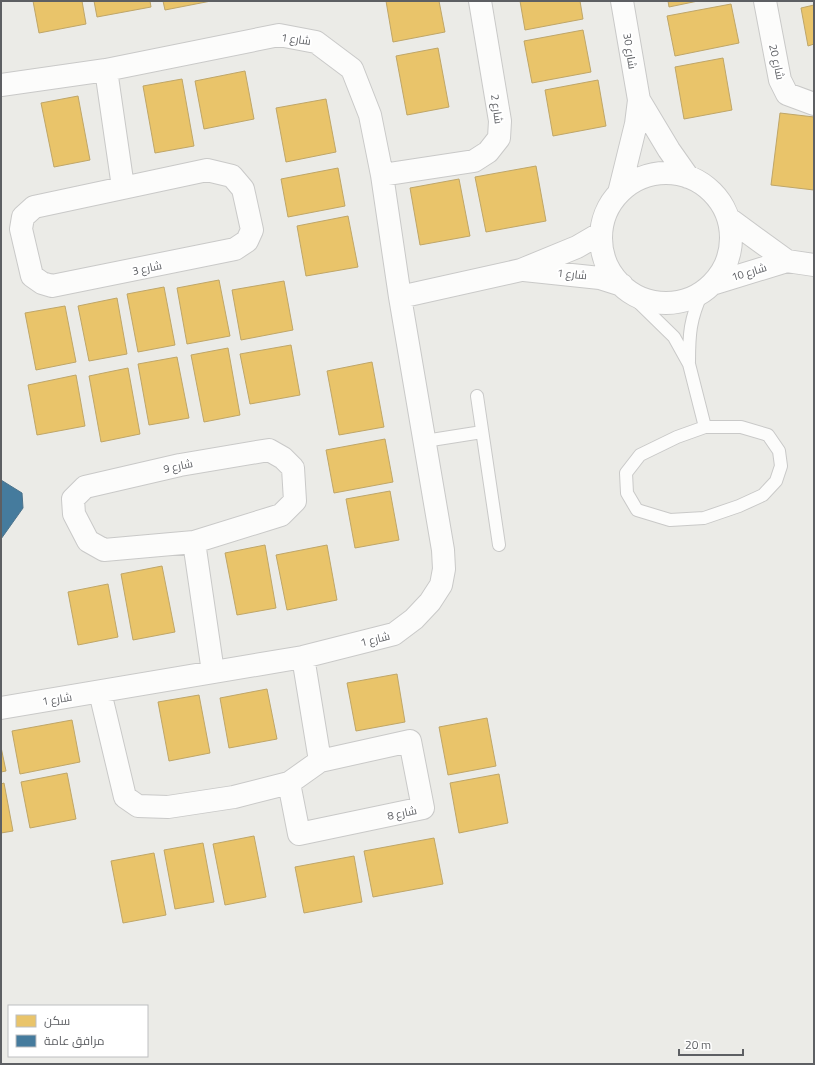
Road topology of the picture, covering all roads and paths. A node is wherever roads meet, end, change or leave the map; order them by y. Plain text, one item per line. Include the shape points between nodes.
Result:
1 (480, 1) edge
2 (622, 1) edge
3 (765, 1) edge
4 (106, 70) junction
5 (1, 83) edge
6 (639, 100) junction
7 (814, 104) edge
8 (382, 175) junction
9 (688, 178) junction
10 (123, 187) junction
11 (620, 193) junction
12 (728, 218) junction
13 (601, 233) junction
14 (787, 261) junction
15 (814, 265) edge
16 (521, 270) junction
17 (625, 289) junction
18 (707, 289) junction
19 (400, 297) junction
20 (688, 364) junction
21 (477, 396) dead end
22 (705, 427) junction
23 (482, 432) junction
24 (425, 441) junction
25 (194, 542) junction
26 (499, 545) dead end
27 (303, 657) junction
28 (213, 672) junction
29 (100, 692) junction
30 (1, 708) edge
31 (320, 761) junction
32 (289, 783) junction

1 - 8 street, شارع 2 via 500,122 499,138 488,152 474,161
2 - 6 street, شارع 30
3 - 7 street, شارع 20 via 780,80 787,94
4 - 5 street, شارع 1
4 - 8 street, شارع 1 via 280,35 316,42 352,69 370,115
4 - 10 street
6 - 9 street, شارع 30
6 - 11 street, شارع 30
8 - 19 street, شارع 1
9 - 11 street via 680,174 654,173 630,183
9 - 12 street via 704,184 717,197
10 - 10 street, شارع 3 via 207,170 232,176 243,189 252,230 247,241 235,249 138,270 52,286 32,276 21,229 23,217 34,207
11 - 13 street via 611,201 601,225
12 - 14 street, شارع 10
12 - 18 street via 731,226 731,251 721,275
13 - 16 street, شارع 1
13 - 17 street via 601,250 611,274
14 - 15 street, شارع 10
14 - 18 street, شارع 10
16 - 17 street, شارع 1 via 600,278
16 - 19 street, شارع 1
17 - 18 street via 652,303 678,303
17 - 20 lane via 674,337
18 - 20 lane via 693,312
19 - 24 street, شارع 1
20 - 22 lane
21 - 23 lane
22 - 22 lane via 640,455 626,473 627,493 637,510 670,520 704,518 763,495 776,481 781,466 779,451 768,435 741,427
23 - 24 lane
23 - 26 lane
24 - 27 street, شارع 1 via 443,550 444,568 441,584 430,602 414,619 394,634
25 - 25 street, شارع 9 via 104,550 88,541 74,514 73,499 85,487 180,465 269,450 293,468 295,501 281,515
25 - 28 street
27 - 28 street, شارع 1
27 - 31 street
28 - 29 street, شارع 1
29 - 30 street, شارع 1
29 - 32 street, شارع 8 via 126,797 138,806 168,807 234,797
31 - 32 street, شارع 8
31 - 32 street, شارع 8 via 410,742 423,808 299,834

